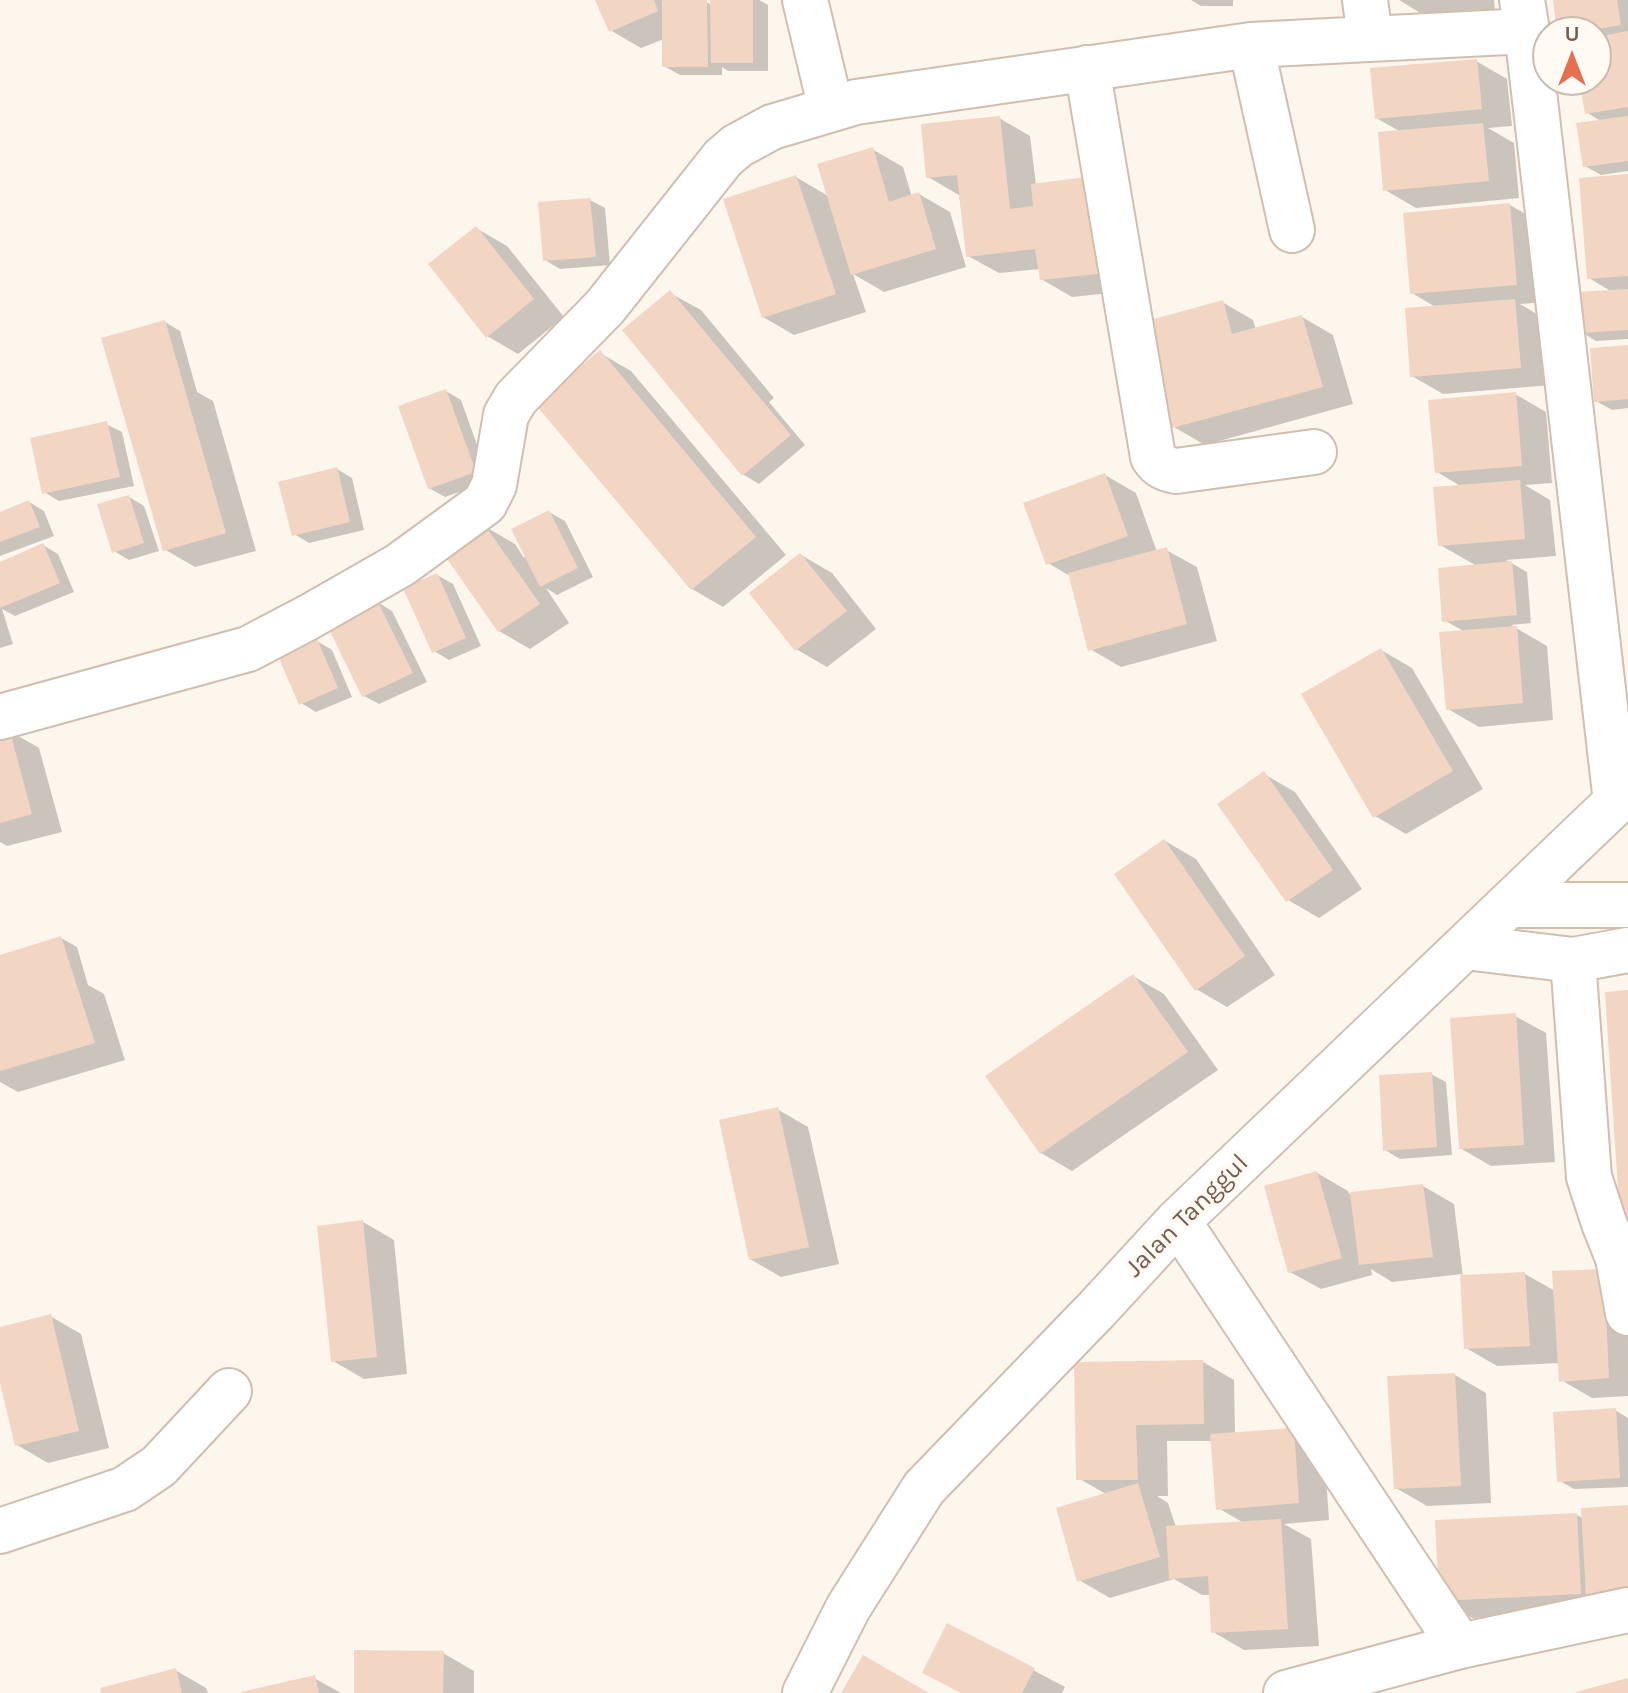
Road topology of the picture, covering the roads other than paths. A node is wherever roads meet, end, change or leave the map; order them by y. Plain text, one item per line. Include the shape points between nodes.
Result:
1 (805, 0) edge
2 (1525, 15) edge
3 (1367, 19) edge
4 (1251, 45) junction
5 (1087, 68) junction
6 (831, 109) junction
7 (1292, 230) dead end
8 (1314, 452) dead end
9 (0, 717) edge
10 (1622, 795) edge
11 (1509, 905) junction
12 (1628, 905) edge
13 (1465, 947) junction
14 (1628, 950) edge
15 (1573, 960) junction
16 (1178, 1221) junction
17 (1628, 1313) edge
18 (229, 1391) dead end
19 (0, 1531) edge
20 (1628, 1610) edge
21 (1460, 1646) junction
22 (805, 1693) edge
23 (1286, 1693) edge

1 - 6 street
2 - 3 street
2 - 10 street
3 - 4 street
4 - 5 street
4 - 7 street
5 - 6 street
5 - 8 street via 1153,457 1158,465 1176,471
6 - 9 street via 772,127 723,158 605,307 511,405 494,485 485,503 400,565 248,649
10 - 11 street, Jalan Tanggul
11 - 12 street
11 - 13 street, Jalan Tanggul
13 - 15 street
13 - 16 street, Jalan Tanggul
14 - 15 street
15 - 17 street via 1589,1177 1618,1258
16 - 21 street
16 - 22 street, Jalan Tanggul via 924,1488 848,1608
18 - 19 street via 159,1466 125,1489
20 - 21 street
21 - 23 street

